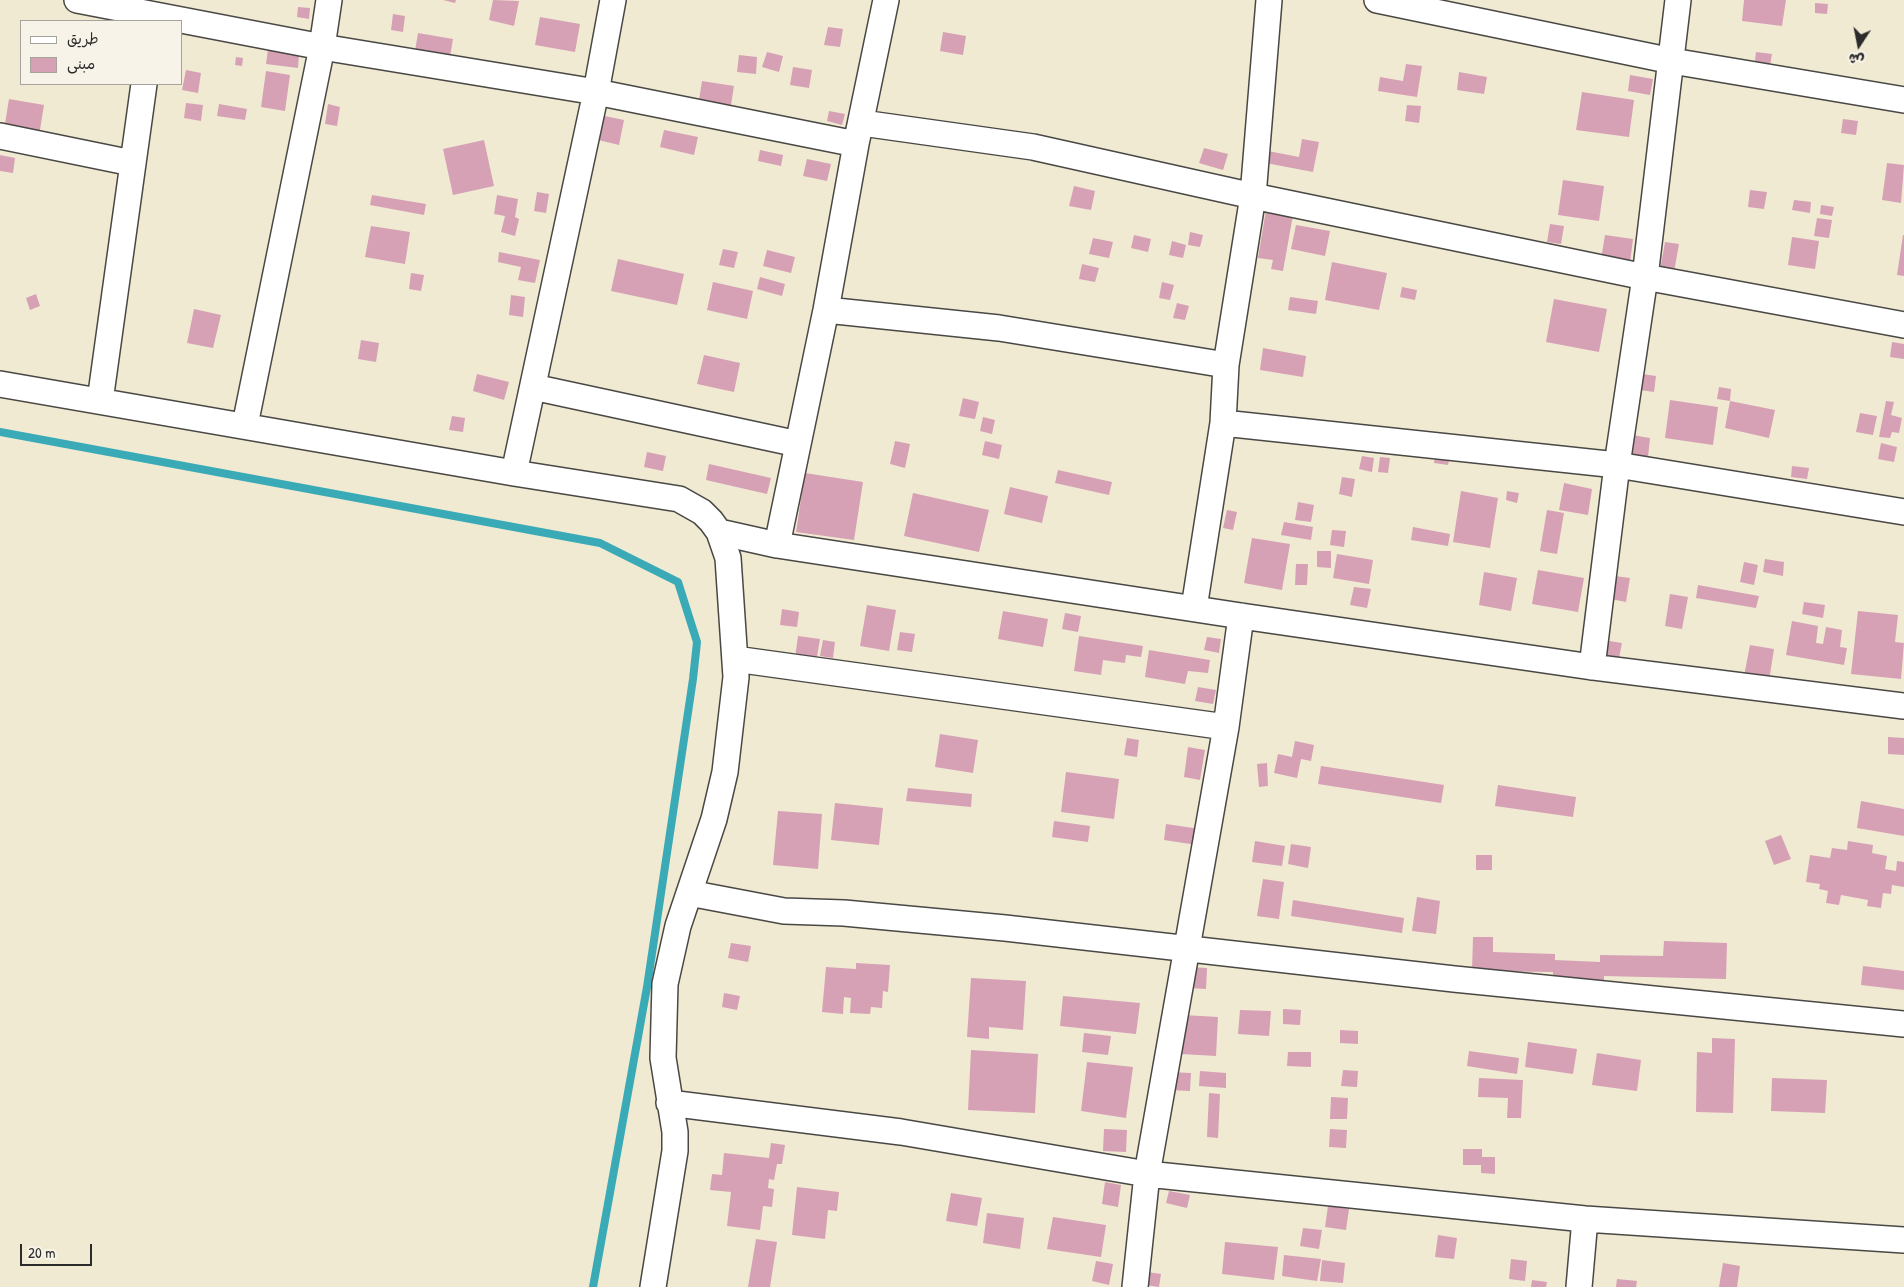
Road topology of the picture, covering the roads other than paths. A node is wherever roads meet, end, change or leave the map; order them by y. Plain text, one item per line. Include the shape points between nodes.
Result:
1 (77, 0) edge
2 (329, 0) edge
3 (613, 0) edge
4 (886, 0) edge
5 (1270, 0) edge
6 (1377, 0) edge
7 (1678, 0) edge
8 (154, 18) edge
9 (182, 23) edge
10 (322, 47) junction
11 (1672, 61) junction
12 (144, 85) edge
13 (596, 92) junction
14 (1904, 100) edge
15 (859, 133) junction
16 (0, 136) edge
17 (132, 163) junction
18 (1253, 196) junction
19 (1645, 277) junction
20 (826, 310) junction
21 (1904, 325) edge
22 (1226, 365) junction
23 (0, 384) edge
24 (533, 387) junction
25 (100, 401) junction
26 (1223, 422) junction
27 (245, 425) junction
28 (798, 444) junction
29 (1617, 465) junction
30 (514, 473) junction
31 (1904, 512) edge
32 (719, 532) junction
33 (777, 546) junction
34 (1194, 608) junction
35 (1241, 616) junction
36 (735, 659) junction
37 (1592, 667) junction
38 (1904, 706) edge
39 (1226, 727) junction
40 (689, 893) junction
41 (1185, 949) junction
42 (1904, 1024) edge
43 (669, 1103) junction
44 (1147, 1174) junction
45 (1585, 1219) junction
46 (1904, 1240) edge
47 (653, 1287) edge
48 (1135, 1287) edge
49 (1579, 1287) edge

1 - 8 street
2 - 10 street
3 - 13 street
4 - 15 street
5 - 18 street
6 - 11 street
7 - 11 street
9 - 10 street
10 - 13 street
10 - 27 street
11 - 14 street
11 - 19 street
12 - 17 street
13 - 15 street
13 - 24 street
15 - 18 street via 1033,147
15 - 20 street
16 - 17 street
17 - 25 street
18 - 19 street
18 - 22 street
19 - 21 street
19 - 29 street
20 - 22 street via 999,328
20 - 28 street
22 - 26 street
23 - 25 street
24 - 28 street
24 - 30 street
25 - 27 street
26 - 29 street
26 - 34 street
27 - 30 street
28 - 33 street
29 - 31 street
29 - 37 street
30 - 32 street via 679,499 702,512
32 - 33 street
32 - 36 street via 728,558
33 - 34 street
34 - 35 street
35 - 37 street
35 - 39 street
36 - 39 street
36 - 40 street via 732,725 725,772 714,819
37 - 38 street
39 - 41 street
40 - 41 street via 784,911 853,914
40 - 43 street via 665,984 663,1058
41 - 42 street via 1454,980
41 - 44 street
43 - 44 street via 901,1132
43 - 47 street via 675,1132 674,1151
44 - 45 street
44 - 48 street
45 - 46 street
45 - 49 street

